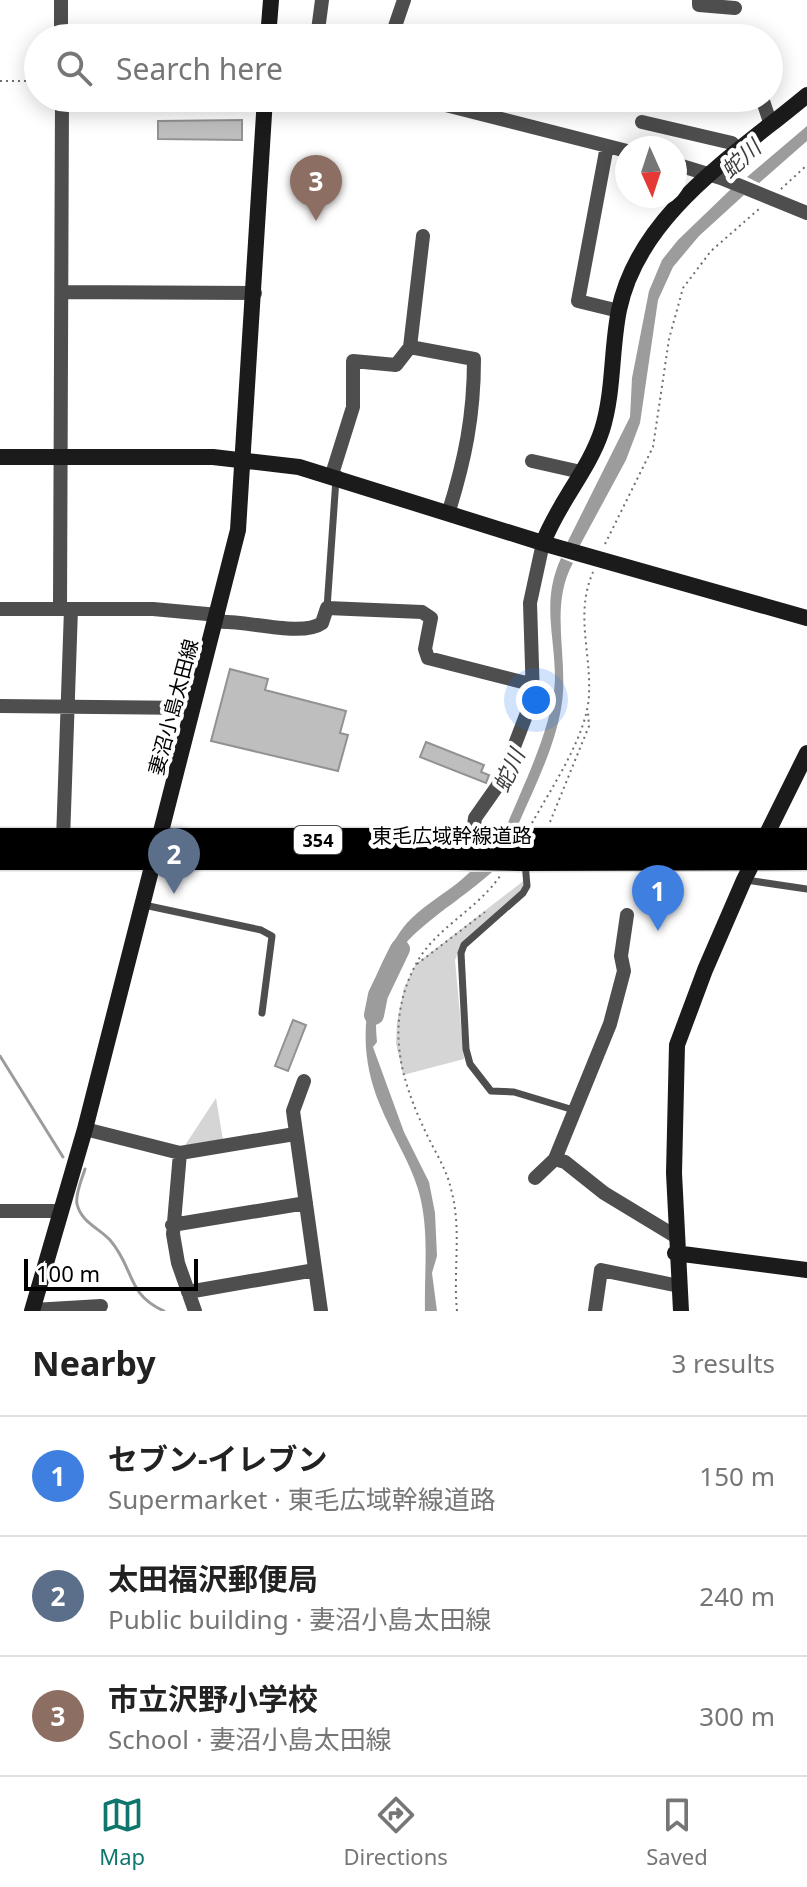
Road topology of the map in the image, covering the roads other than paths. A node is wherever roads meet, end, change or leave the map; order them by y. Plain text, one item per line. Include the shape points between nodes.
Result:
1 (61, 0) edge
2 (271, 0) edge
3 (322, 0) edge
4 (404, 0) edge
5 (699, 0) edge
6 (735, 8) dead end
7 (61, 24) edge
8 (269, 24) edge
9 (319, 24) edge
10 (396, 24) edge
11 (807, 95) edge
12 (62, 112) edge
13 (264, 112) edge
14 (473, 112) edge
15 (767, 112) edge
16 (642, 122) dead end
17 (775, 122) junction
18 (607, 146) junction
19 (615, 148) edge
20 (739, 152) junction
21 (687, 168) edge
22 (714, 176) junction
23 (807, 213) edge
24 (423, 236) dead end
25 (62, 292) junction
26 (255, 293) junction
27 (619, 311) junction
28 (410, 347) junction
29 (0, 457) edge
30 (62, 457) junction
31 (244, 459) junction
32 (532, 461) dead end
33 (581, 472) junction
34 (337, 478) junction
35 (448, 514) junction
36 (546, 544) junction
37 (327, 608) junction
38 (0, 609) edge
39 (65, 609) junction
40 (217, 618) junction
41 (807, 618) edge
42 (534, 685) junction
43 (0, 706) edge
44 (68, 707) junction
45 (193, 708) junction
46 (807, 753) edge
47 (0, 840) edge
48 (63, 840) junction
49 (807, 840) edge
50 (469, 846) junction
51 (531, 847) junction
52 (156, 848) junction
53 (760, 849) junction
54 (0, 858) edge
55 (807, 858) edge
56 (744, 880) junction
57 (807, 889) edge
58 (142, 905) junction
59 (627, 915) dead end
60 (262, 1013) dead end
61 (304, 1081) dead end
62 (577, 1111) junction
63 (85, 1129) junction
64 (295, 1134) junction
65 (180, 1153) junction
66 (555, 1159) junction
67 (535, 1178) dead end
68 (306, 1203) junction
69 (0, 1211) edge
70 (61, 1211) junction
71 (172, 1225) junction
72 (675, 1244) junction
73 (315, 1270) junction
74 (807, 1270) edge
75 (679, 1286) junction
76 (188, 1292) junction
77 (101, 1306) dead end
78 (32, 1311) edge
79 (195, 1311) edge
80 (321, 1311) edge
81 (595, 1311) edge
82 (681, 1311) edge

1 - 7 street
2 - 8 street
3 - 9 street
4 - 10 street
5 - 6 street via 699,5
11 - 17 street
12 - 25 street
13 - 26 street, 妻沼小島太田線
14 - 18 street
15 - 17 street
16 - 20 street via 732,143
17 - 20 street
18 - 19 street
18 - 27 street via 578,301
20 - 22 street
21 - 22 street
22 - 23 street
22 - 27 street via 646,244
24 - 28 street
25 - 26 street
25 - 30 street
26 - 31 street, 妻沼小島太田線
27 - 33 street via 605,419
28 - 34 street via 396,365 353,361 353,407 333,471
28 - 35 street via 474,359 467,453
29 - 30 street
30 - 31 street
30 - 39 street
31 - 34 street
31 - 40 street, 妻沼小島太田線 via 238,530
32 - 33 street
33 - 36 street
34 - 35 street
34 - 37 lane
35 - 36 street
36 - 41 street
36 - 42 street via 530,603
37 - 40 street via 315,627 271,628
37 - 42 street via 426,613 431,622 426,657
38 - 39 street
39 - 40 street via 153,609
39 - 44 street
40 - 45 street, 妻沼小島太田線
42 - 50 street via 513,756 475,818
43 - 44 street
44 - 45 street
44 - 48 street
45 - 52 street, 妻沼小島太田線
46 - 53 street
47 - 48 highway, 東毛広域幹線道路 / 354
48 - 52 highway, 東毛広域幹線道路 / 354
49 - 53 highway, 東毛広域幹線道路 / 354
50 - 51 highway, 東毛広域幹線道路 / 354, bridge
50 - 52 highway, 東毛広域幹線道路 / 354
51 - 53 highway, 東毛広域幹線道路 / 354
51 - 62 lane via 523,893 461,953 466,1049 470,1064 491,1091 514,1092
52 - 54 highway, 東毛広域幹線道路 / 354
52 - 58 street, 妻沼小島太田線
53 - 55 highway, 東毛広域幹線道路 / 354
53 - 56 street
56 - 57 lane
56 - 72 street via 677,1045
58 - 60 lane via 272,936
58 - 63 street, 妻沼小島太田線
59 - 62 street via 624,971
61 - 64 street via 295,1100
62 - 66 street
63 - 65 street
63 - 70 street, 妻沼小島太田線
64 - 65 street
64 - 68 street
65 - 71 street
66 - 67 street
66 - 72 street
68 - 71 street
68 - 73 street
69 - 70 street
70 - 78 street, 妻沼小島太田線
71 - 76 street
72 - 74 street
72 - 75 street
73 - 76 street
73 - 80 street
75 - 81 street via 601,1270
75 - 82 street
76 - 79 street
77 - 78 street

